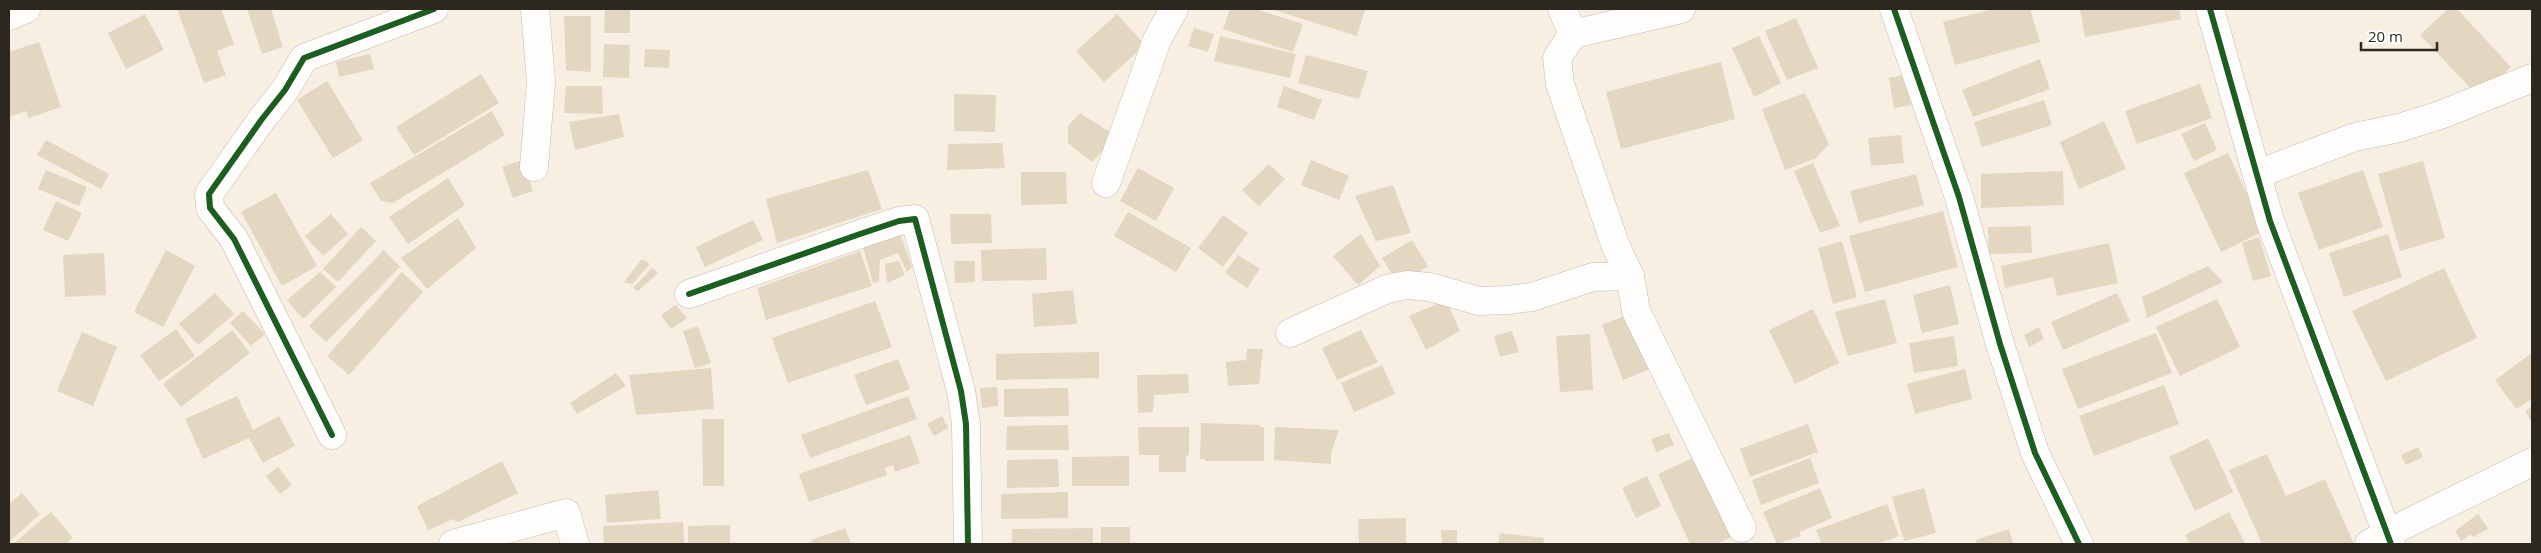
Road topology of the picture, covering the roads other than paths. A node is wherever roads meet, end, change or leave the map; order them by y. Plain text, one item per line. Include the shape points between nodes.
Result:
1 (26, 9) edge
2 (434, 9) edge
3 (534, 9) edge
4 (1174, 9) edge
5 (1562, 9) edge
6 (1680, 9) edge
7 (1894, 9) edge
8 (2210, 9) edge
9 (9, 16) edge
10 (1573, 34) junction
11 (2532, 78) edge
12 (534, 167) dead end
13 (2258, 174) junction
14 (1106, 183) dead end
15 (1616, 247) junction
16 (1630, 276) junction
17 (1593, 277) junction
18 (689, 294) dead end
19 (1290, 333) dead end
20 (332, 435) dead end
21 (2532, 462) edge
22 (1742, 528) dead end
23 (2382, 541) edge
24 (453, 544) edge
25 (575, 544) edge
26 (968, 544) edge
27 (2079, 544) edge

1 - 9 street
2 - 20 street via 304,58 285,90 210,194 210,208 234,239
3 - 12 street via 541,82
4 - 14 street via 1157,40
5 - 10 street
6 - 10 street
7 - 27 street via 1959,197 2000,344 2035,453
8 - 13 street
10 - 15 street via 1557,58 1560,84
11 - 13 street via 2443,114 2355,137
13 - 23 street via 2270,221
15 - 16 street
15 - 17 street
16 - 17 street
16 - 22 street via 1636,311
17 - 19 street via 1532,297 1507,300 1479,301 1422,286 1387,288
18 - 26 street via 868,231 899,221 915,220 961,391 966,424
21 - 23 street
24 - 25 street via 566,513

